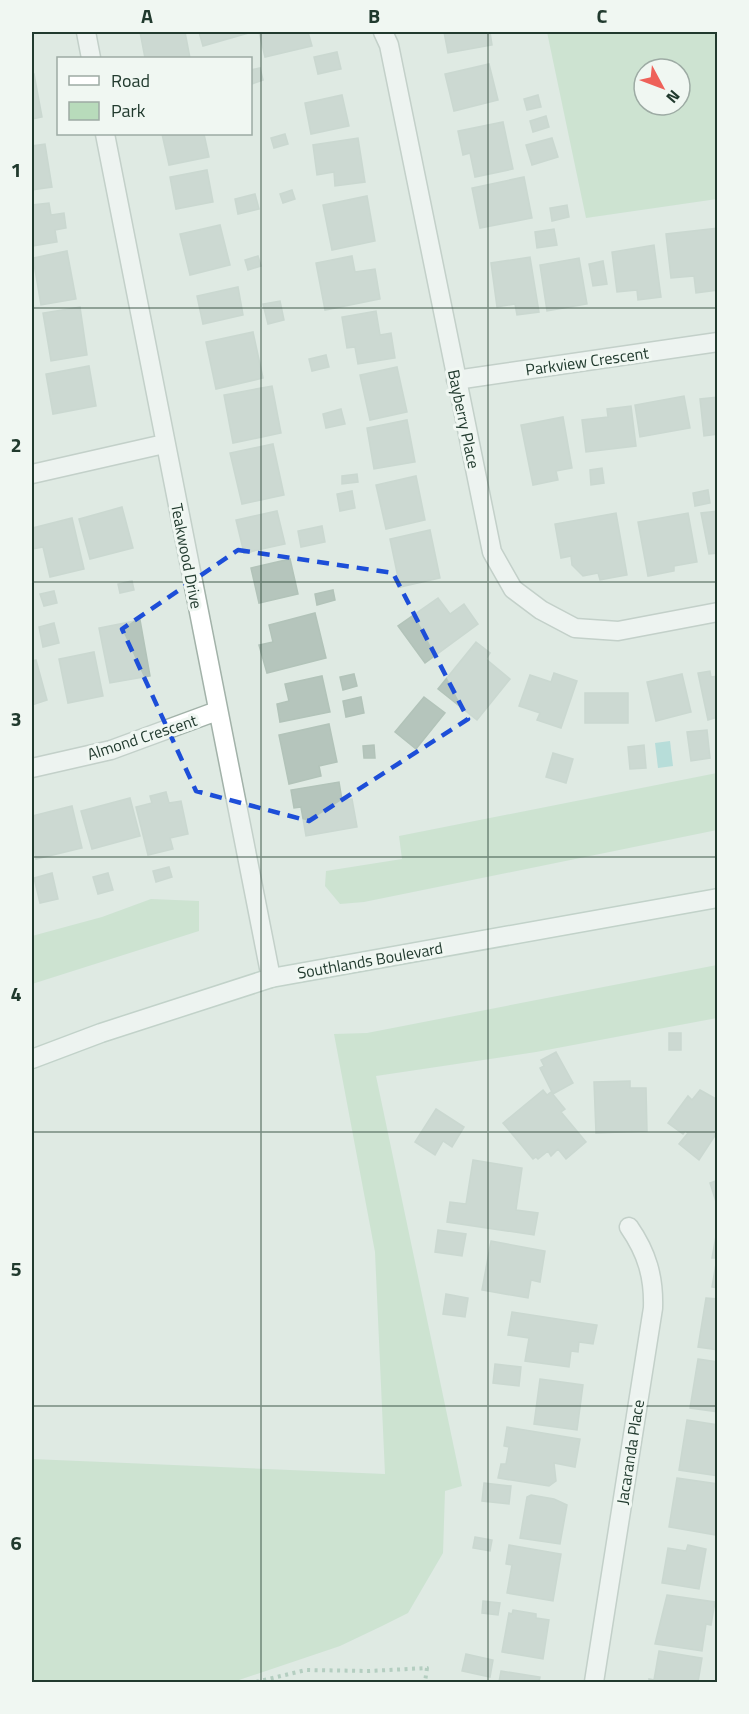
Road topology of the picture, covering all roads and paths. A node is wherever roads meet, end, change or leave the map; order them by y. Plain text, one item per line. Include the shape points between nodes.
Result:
1 (86, 32) edge
2 (383, 32) edge
3 (91, 57) edge
4 (105, 135) edge
5 (717, 342) edge
6 (456, 381) junction
7 (164, 444) junction
8 (32, 474) edge
9 (717, 612) edge
10 (217, 711) junction
11 (32, 768) edge
12 (717, 898) edge
13 (271, 978) junction
14 (32, 1059) edge
15 (629, 1227) dead end
16 (256, 1683) edge
17 (425, 1683) edge
18 (594, 1683) edge

1 - 3 street
2 - 6 street, Bayberry Place via 389,45
4 - 7 street, Teakwood Drive
5 - 6 street, Parkview Crescent
6 - 9 street, Bayberry Place via 492,552 513,589 575,628 618,631
7 - 8 street
7 - 10 street, Teakwood Drive
10 - 11 street, Almond Crescent via 111,750
10 - 13 street, Teakwood Drive
12 - 13 street, Southlands Boulevard
13 - 14 street, Southlands Boulevard
15 - 18 street, Jacaranda Place via 650,1267 653,1308
16 - 17 path via 306,1671 427,1668

